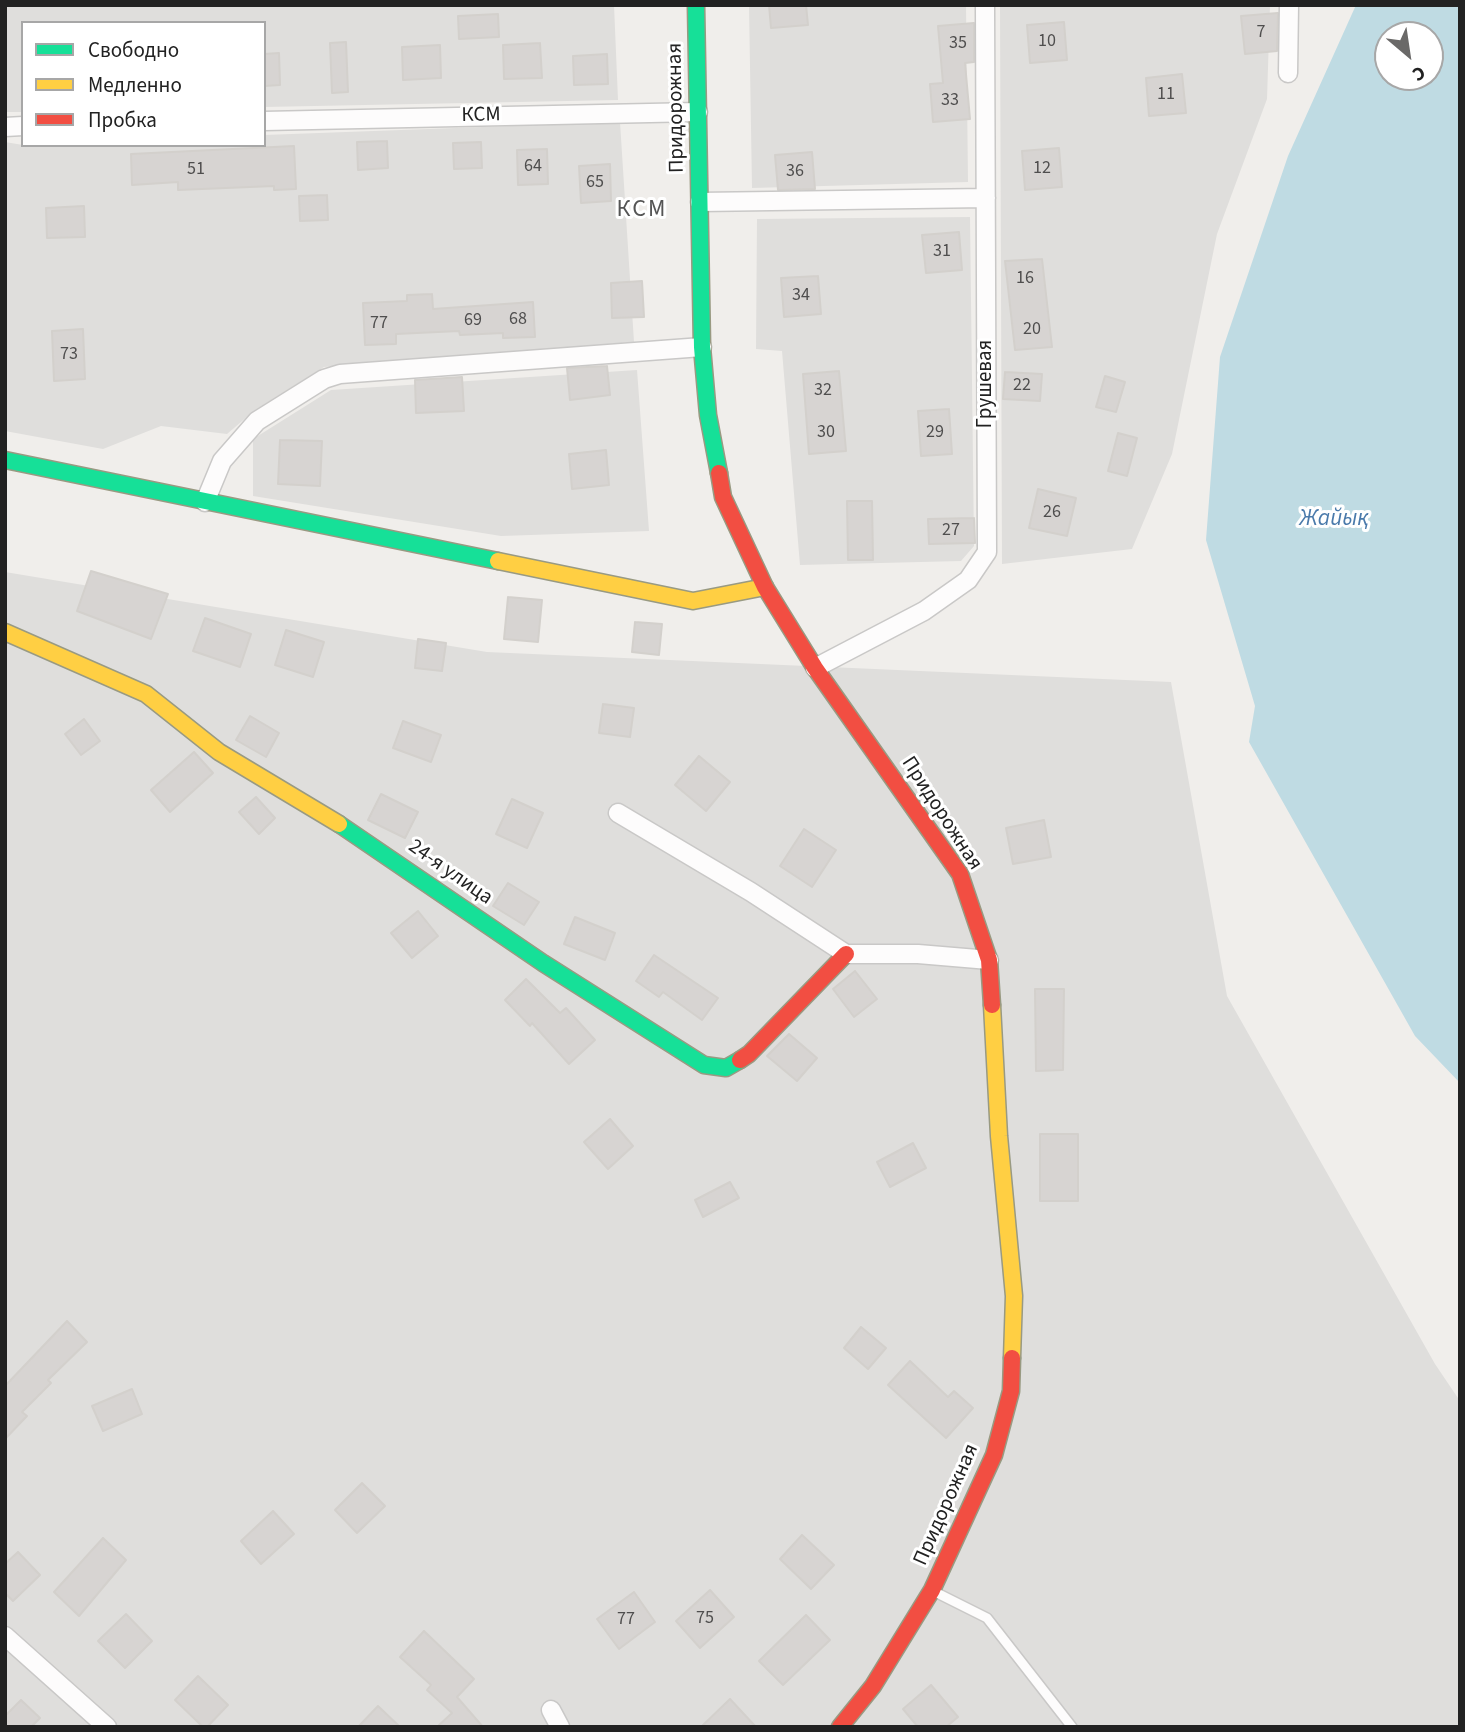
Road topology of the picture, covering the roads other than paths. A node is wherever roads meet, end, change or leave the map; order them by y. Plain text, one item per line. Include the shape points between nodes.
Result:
1 (696, 5) edge
2 (985, 5) edge
3 (1289, 5) edge
4 (1287, 72) dead end
5 (698, 111) junction
6 (266, 121) edge
7 (986, 198) junction
8 (700, 202) junction
9 (702, 347) junction
10 (5, 460) edge
11 (205, 502) junction
12 (765, 587) junction
13 (5, 632) edge
14 (815, 668) junction
15 (618, 813) dead end
16 (846, 954) junction
17 (989, 960) junction
18 (932, 1590) junction
19 (5, 1636) edge
20 (551, 1710) dead end
21 (107, 1727) edge
22 (560, 1727) edge
23 (840, 1727) edge
24 (1072, 1727) edge

1 - 5 street, Придорожная
2 - 7 street, Грушевая
3 - 4 street
5 - 6 street, КСМ
5 - 8 street, Придорожная
7 - 8 street
7 - 14 street, Грушевая via 987,552 968,580 924,611
8 - 9 street, Придорожная
9 - 11 street via 340,374 324,379 257,421 222,461
9 - 12 street, Придорожная via 708,415 723,496
10 - 11 street
11 - 12 street via 693,601
12 - 14 street, Придорожная
13 - 16 street, 24-я улица via 146,694 219,752 357,835 543,963 704,1065 726,1068 749,1054
14 - 17 street, Придорожная via 960,874
15 - 16 street
16 - 17 street
17 - 18 street, Придорожная via 1014,1296 1011,1391 994,1455
18 - 23 street, Придорожная via 873,1686
18 - 24 lane via 987,1618
19 - 21 street
20 - 22 street

